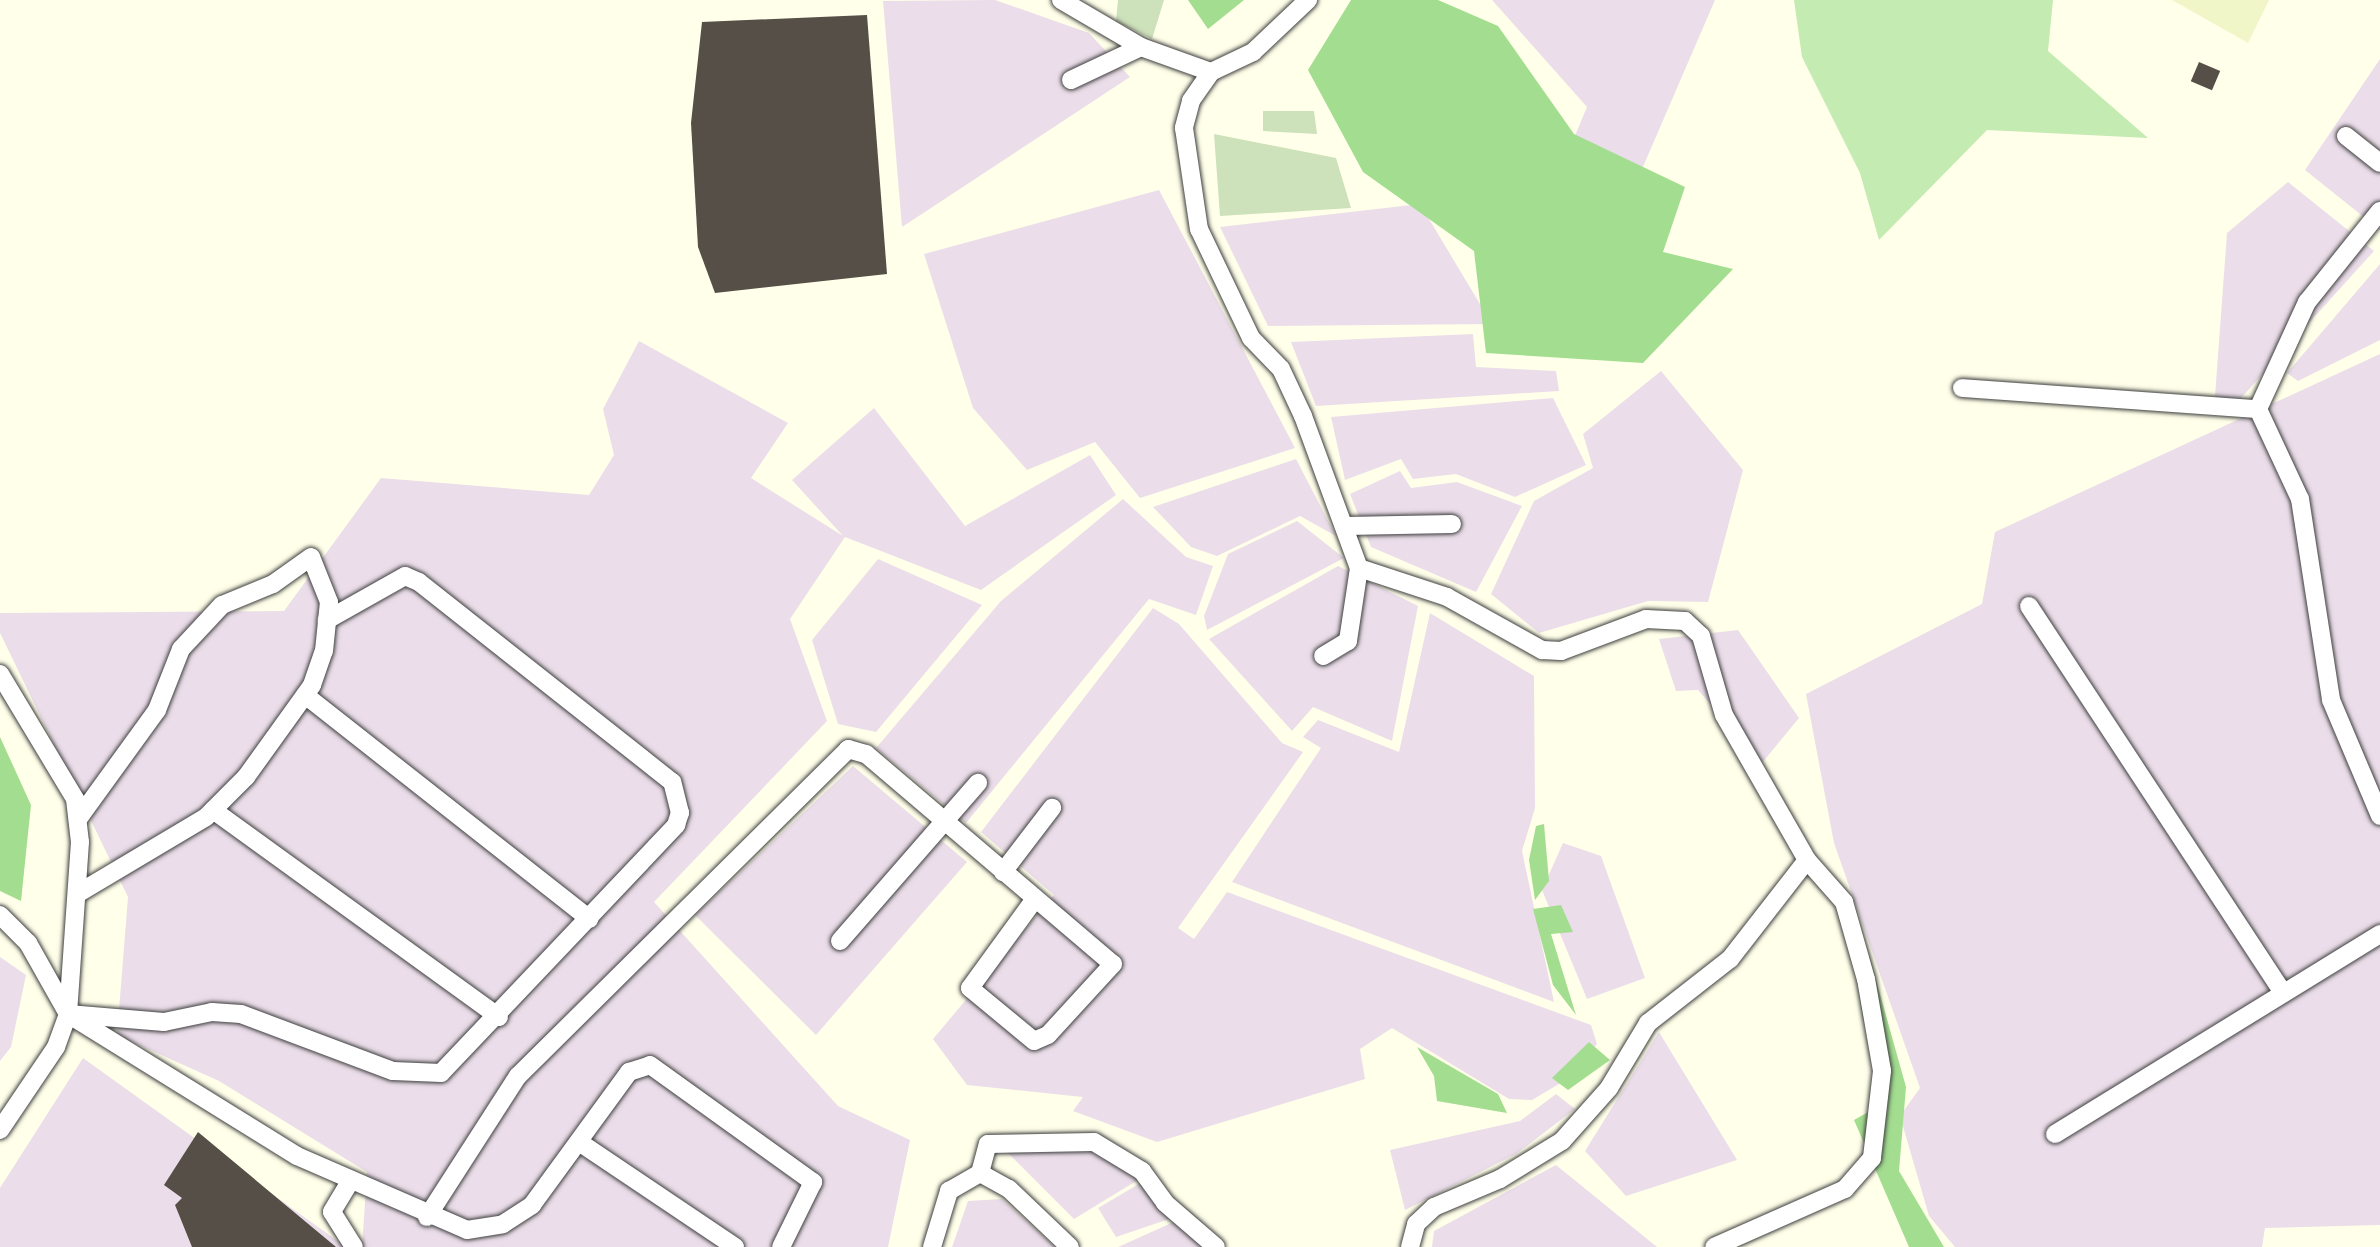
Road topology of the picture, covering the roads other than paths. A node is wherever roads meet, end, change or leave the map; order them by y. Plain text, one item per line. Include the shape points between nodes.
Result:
1 (1061, 0) edge
2 (1308, 0) edge
3 (1141, 47) junction
4 (1211, 72) junction
5 (1071, 80) dead end
6 (2346, 136) dead end
7 (2380, 163) edge
8 (2380, 211) edge
9 (1962, 388) dead end
10 (2258, 409) junction
11 (1452, 524) dead end
12 (1346, 526) junction
13 (1359, 568) junction
14 (2029, 606) dead end
15 (327, 620) junction
16 (1323, 656) dead end
17 (0, 674) edge
18 (305, 695) junction
19 (978, 783) dead end
20 (1052, 808) dead end
21 (213, 810) junction
22 (2380, 816) edge
23 (78, 819) junction
24 (946, 823) junction
25 (1807, 860) junction
26 (1003, 872) junction
27 (77, 894) junction
28 (1035, 899) junction
29 (0, 915) edge
30 (590, 919) junction
31 (2380, 934) edge
32 (840, 941) dead end
33 (2283, 993) junction
34 (68, 1014) junction
35 (499, 1017) junction
36 (0, 1130) edge
37 (2055, 1134) dead end
38 (579, 1142) junction
39 (980, 1173) junction
40 (351, 1180) junction
41 (427, 1217) junction
42 (354, 1247) edge
43 (735, 1247) edge
44 (781, 1247) edge
45 (932, 1247) edge
46 (1070, 1247) edge
47 (1216, 1247) edge
48 (1410, 1247) edge
49 (1714, 1247) edge

1 - 3 street
2 - 4 street via 1253,52
3 - 4 street
3 - 5 street
4 - 12 street via 1191,101 1184,128 1199,229 1251,338 1281,369
6 - 7 street
8 - 10 street via 2307,302
9 - 10 street
10 - 22 street via 2300,499 2331,700
11 - 12 street
12 - 13 street
13 - 16 street via 1348,641
13 - 25 street via 1447,597 1542,650 1561,651 1646,619 1685,621 1701,636 1724,715
14 - 33 street
15 - 18 street via 324,651
15 - 23 street via 329,602 311,557 273,584 222,605 181,649 157,710
15 - 30 street via 405,576 419,582 672,782 680,813 676,825
17 - 23 street via 75,799
18 - 21 street via 246,777
18 - 30 street
19 - 24 street
20 - 26 street
21 - 27 street
21 - 35 street
23 - 27 street
24 - 26 street
24 - 32 street
24 - 41 street via 866,754 848,749 518,1076
25 - 48 street via 1730,959 1648,1023 1609,1088 1562,1141 1500,1179 1434,1207 1416,1224
25 - 49 street via 1844,902 1866,979 1882,1071 1872,1158 1845,1189
26 - 28 street
27 - 34 street
28 - 28 street via 970,988 1034,1041 1048,1035 1113,964
29 - 34 street via 28,943
30 - 35 street
31 - 33 street
33 - 37 street
34 - 35 street via 164,1022 212,1012 241,1014 393,1071 428,1076 455,1064
34 - 36 street via 56,1047
34 - 40 street via 297,1156
38 - 41 street via 532,1205 503,1224 467,1230
38 - 43 street
38 - 44 street via 629,1072 650,1065 813,1182
39 - 45 street via 949,1191
39 - 46 street via 1009,1189
39 - 47 street via 988,1144 1094,1142 1142,1171 1165,1203
40 - 41 street
40 - 42 street via 332,1212

